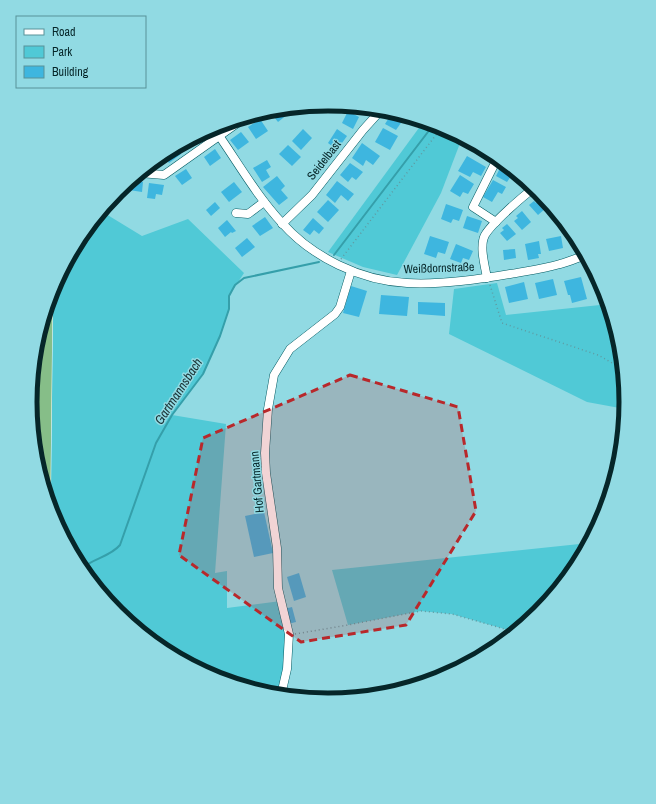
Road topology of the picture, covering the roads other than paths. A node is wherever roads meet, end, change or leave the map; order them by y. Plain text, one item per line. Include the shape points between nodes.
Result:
1 (376, 115) edge
2 (230, 128) edge
3 (219, 135) junction
4 (495, 163) edge
5 (148, 174) edge
6 (530, 192) edge
7 (264, 202) junction
8 (236, 213) dead end
9 (496, 222) junction
10 (282, 224) junction
11 (580, 257) edge
12 (351, 271) junction
13 (487, 278) junction
14 (47, 328) edge
15 (38, 391) edge
16 (37, 410) edge
17 (45, 469) edge
18 (282, 689) edge

1 - 10 street, Seidelbast via 312,195
2 - 3 street
3 - 5 street via 164,175
3 - 7 street, Weißdornstraße
4 - 9 street via 473,207
6 - 9 street
7 - 8 street via 248,214
7 - 10 street, Weißdornstraße
9 - 13 street via 485,236 482,257
10 - 12 street, Weißdornstraße via 320,256
11 - 13 street, Weißdornstraße via 560,264
12 - 13 street, Weißdornstraße via 406,283
12 - 18 street, Hof Gartmann via 340,308 290,349 274,376 268,409 266,473 277,548 278,588 289,634 287,669
14 - 17 highway
15 - 16 highway

